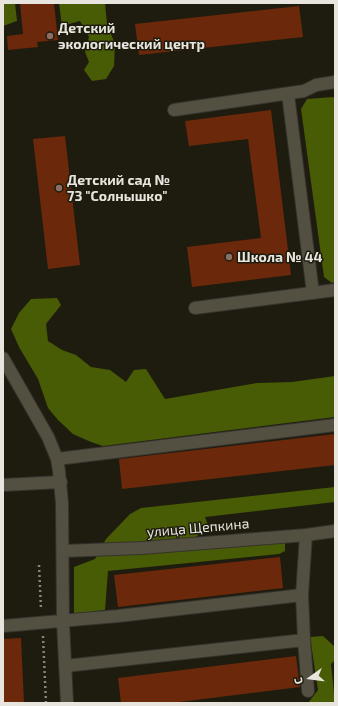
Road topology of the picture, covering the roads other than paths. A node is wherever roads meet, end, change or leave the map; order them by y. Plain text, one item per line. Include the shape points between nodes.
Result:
1 (335, 82) edge
2 (288, 94) junction
3 (174, 110) dead end
4 (335, 290) edge
5 (313, 293) junction
6 (195, 308) dead end
7 (3, 358) edge
8 (335, 425) edge
9 (57, 459) junction
10 (61, 482) junction
11 (3, 485) edge
12 (335, 531) edge
13 (306, 535) junction
14 (63, 550) junction
15 (302, 595) junction
16 (63, 622) junction
17 (3, 626) edge
18 (304, 640) junction
19 (65, 666) junction
20 (308, 691) dead end
21 (67, 703) edge

1 - 2 street via 316,84 304,92
2 - 3 street
2 - 5 street
4 - 5 street
5 - 6 street
7 - 9 street via 41,423
8 - 9 street
9 - 10 street
10 - 11 street
10 - 14 street
12 - 13 street, улица Щепкина
13 - 14 street, улица Щепкина via 141,548
13 - 15 street
14 - 16 street
15 - 16 street
15 - 18 street
16 - 17 street
16 - 19 street
18 - 19 street
18 - 20 street
19 - 21 street

